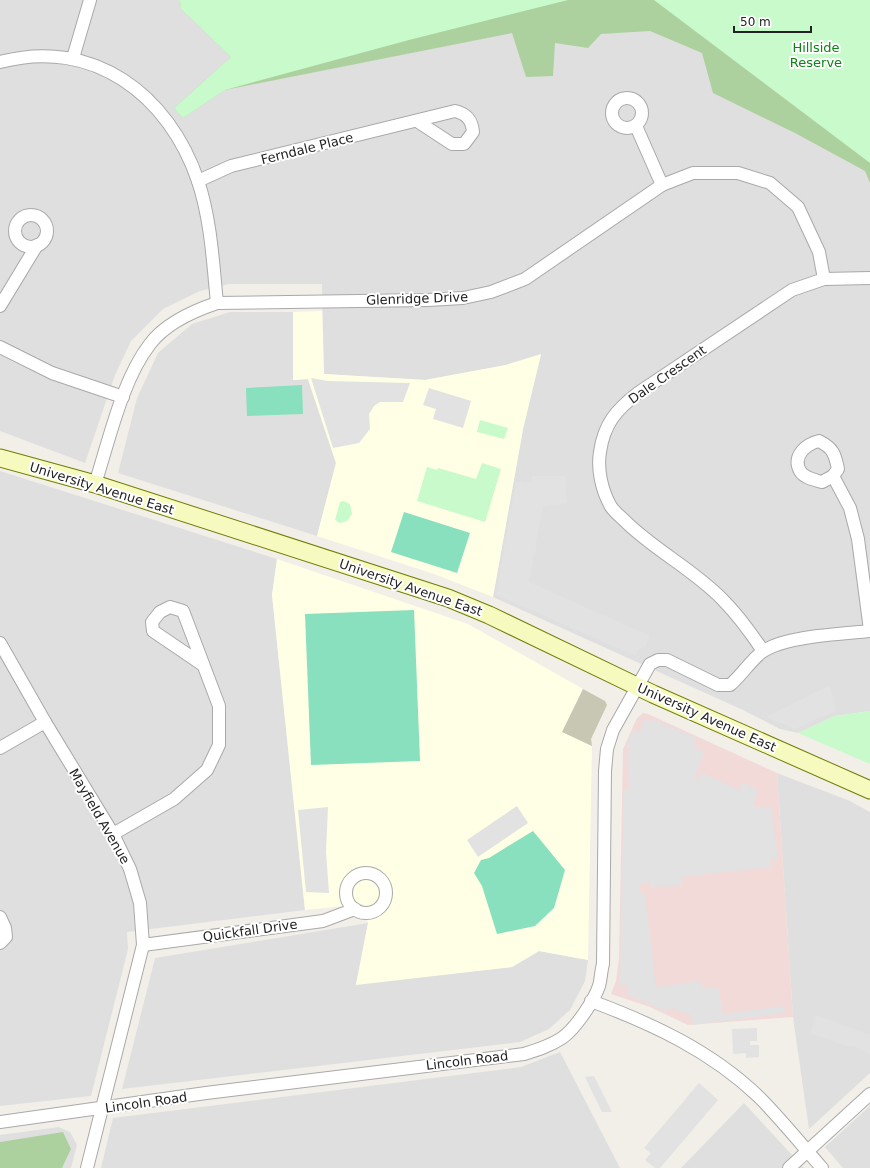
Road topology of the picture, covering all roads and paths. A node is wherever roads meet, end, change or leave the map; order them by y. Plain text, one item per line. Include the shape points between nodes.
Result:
1 (90, 0) edge
2 (73, 58) junction
3 (0, 62) edge
4 (417, 121) dead end
5 (636, 126) dead end
6 (198, 181) junction
7 (662, 185) junction
8 (37, 245) dead end
9 (870, 278) edge
10 (824, 279) junction
11 (217, 303) junction
12 (0, 306) edge
13 (0, 347) edge
14 (123, 397) junction
15 (0, 458) edge
16 (833, 476) dead end
17 (95, 484) junction
18 (870, 630) edge
19 (0, 643) edge
20 (763, 651) junction
21 (203, 665) junction
22 (638, 686) junction
23 (45, 722) junction
24 (0, 748) edge
25 (870, 790) edge
26 (113, 834) junction
27 (355, 910) dead end
28 (0, 917) edge
29 (0, 943) edge
30 (143, 945) junction
31 (591, 1001) junction
32 (870, 1094) edge
33 (102, 1108) junction
34 (0, 1122) edge
35 (808, 1152) junction
36 (87, 1168) edge
37 (789, 1168) edge
38 (822, 1168) edge

1 - 2 street
2 - 3 street via 40,56
2 - 6 street via 114,74 142,93 169,122 185,149
4 - 6 street, Ferndale Place via 231,166
5 - 7 street
6 - 11 street via 208,225
7 - 10 street, Glenridge Drive via 693,174 715,173 738,173 770,183 798,208 819,252
7 - 11 street, Glenridge Drive via 525,279 491,292 463,298 428,300
8 - 12 street
9 - 10 street, Dale Crescent
10 - 20 street, Dale Crescent via 792,290 638,393 620,407 609,422 601,441 598,462 602,483 611,506 635,530 722,598
11 - 14 street, Glenridge Drive via 198,309 164,330 150,344 130,378
13 - 14 street via 52,372
14 - 17 street, Glenridge Drive
15 - 17 main road, University Avenue East
16 - 18 street via 850,508 858,539
17 - 22 main road, University Avenue East via 448,598
18 - 20 street via 806,639
19 - 23 street, Mayfield Avenue
20 - 22 street via 730,685 718,685 667,660 658,660 650,664
21 - 21 street via 183,611 170,607 160,612 152,622 153,631
21 - 26 street via 220,706 219,744 207,770 174,799
22 - 25 main road, University Avenue East
22 - 31 street, Lincoln Road via 613,730 607,749 602,964 599,986
23 - 24 street
23 - 26 street, Mayfield Avenue
26 - 30 street, Mayfield Avenue via 130,869 140,903
27 - 30 street, Quickfall Drive via 323,920
28 - 29 street via 6,937
30 - 33 street, Mayfield Avenue
31 - 33 street, Lincoln Road via 572,1030 562,1038 544,1048 524,1054
31 - 35 street via 657,1027 712,1059 759,1098
32 - 35 street
33 - 34 street, Lincoln Road
33 - 36 street, Mayfield Avenue
35 - 37 street
35 - 38 street

